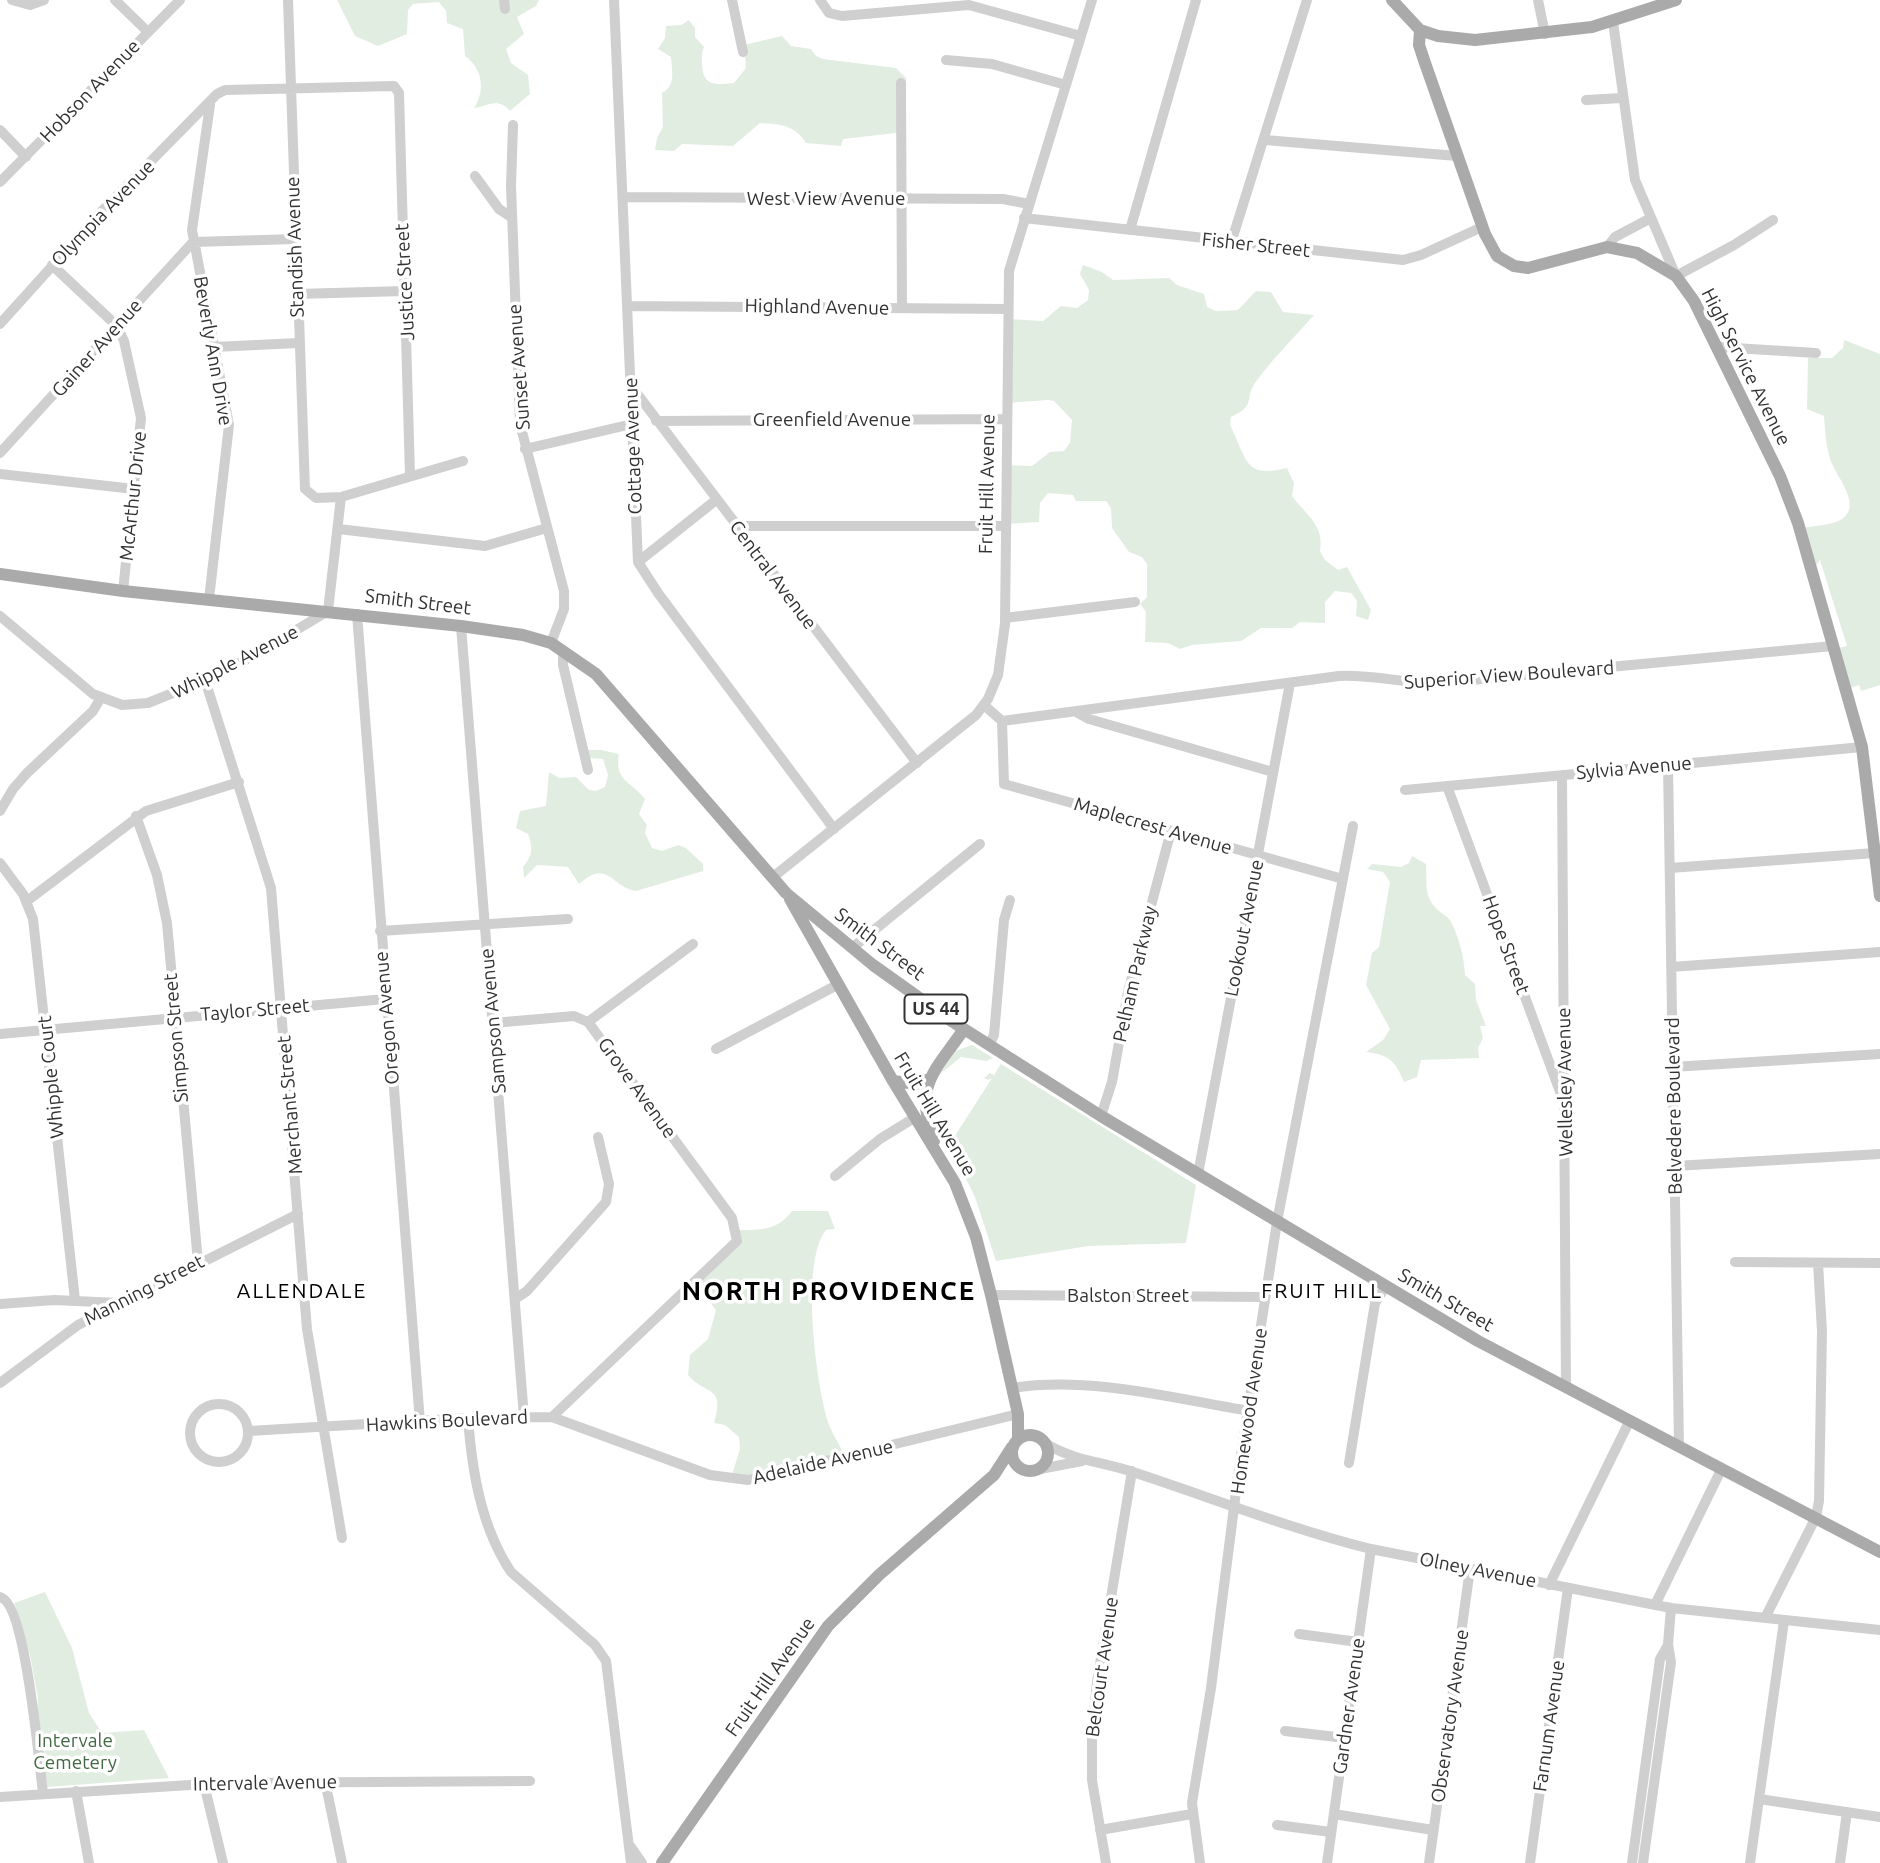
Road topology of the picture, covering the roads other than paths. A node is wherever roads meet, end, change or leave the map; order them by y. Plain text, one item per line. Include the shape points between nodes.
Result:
1 (12, 0) edge
2 (44, 0) edge
3 (115, 0) edge
4 (180, 0) edge
5 (288, 0) edge
6 (614, 0) edge
7 (732, 0) edge
8 (820, 0) edge
9 (1092, 0) edge
10 (1196, 0) edge
11 (1307, 0) edge
12 (1392, 0) edge
13 (1538, 0) edge
14 (1676, 0) edge
15 (1613, 22) junction
16 (1420, 30) junction
17 (147, 32) junction
18 (1545, 34) junction
19 (1081, 36) junction
20 (743, 52) dead end
21 (946, 60) dead end
22 (901, 83) dead end
23 (1066, 85) junction
24 (290, 89) junction
25 (397, 89) joint
26 (1622, 99) junction
27 (1586, 100) dead end
28 (210, 105) junction
29 (513, 125) dead end
30 (0, 130) edge
31 (1265, 140) junction
32 (1458, 156) junction
33 (26, 157) junction
34 (475, 176) dead end
35 (0, 182) edge
36 (623, 197) junction
37 (902, 199) junction
38 (1029, 204) junction
39 (511, 217) junction
40 (1024, 218) junction
41 (1651, 218) junction
42 (1773, 220) dead end
43 (1482, 227) junction
44 (1130, 230) junction
45 (296, 239) junction
46 (193, 242) junction
47 (1231, 243) junction
48 (1607, 247) junction
49 (52, 265) junction
50 (1676, 276) junction
51 (405, 290) junction
52 (297, 294) junction
53 (627, 306) junction
54 (902, 308) junction
55 (1007, 309) junction
56 (0, 324) edge
57 (117, 326) junction
58 (298, 343) junction
59 (214, 347) junction
60 (1718, 347) junction
61 (1816, 353) dead end
62 (631, 386) junction
63 (1007, 419) junction
64 (656, 421) junction
65 (632, 424) junction
66 (525, 449) junction
67 (0, 453) edge
68 (463, 461) dead end
69 (0, 474) edge
70 (410, 475) junction
71 (134, 489) junction
72 (341, 497) junction
73 (716, 500) junction
74 (736, 526) junction
75 (1005, 526) junction
76 (547, 528) junction
77 (338, 529) junction
78 (638, 562) junction
79 (0, 574) edge
80 (122, 590) junction
81 (209, 599) junction
82 (1135, 602) dead end
83 (328, 611) junction
84 (357, 614) junction
85 (0, 616) edge
86 (1005, 618) junction
87 (461, 626) junction
88 (551, 643) junction
89 (1833, 646) junction
90 (563, 650) junction
91 (205, 680) junction
92 (1290, 683) junction
93 (100, 699) junction
94 (984, 705) junction
95 (1078, 713) junction
96 (1002, 721) junction
97 (1863, 747) junction
98 (917, 763) junction
99 (1668, 765) junction
100 (588, 770) dead end
101 (1273, 772) junction
102 (1562, 775) junction
103 (239, 782) junction
104 (1447, 786) junction
105 (1405, 790) dead end
106 (1875, 807) edge
107 (0, 811) edge
108 (136, 817) junction
109 (1353, 825) dead end
110 (834, 828) junction
111 (1171, 831) junction
112 (980, 844) dead end
113 (1875, 853) junction
114 (1258, 855) junction
115 (0, 863) edge
116 (1670, 868) junction
117 (773, 877) junction
118 (1343, 879) junction
119 (786, 893) junction
120 (1880, 896) edge
121 (1010, 900) dead end
122 (27, 901) junction
123 (568, 919) dead end
124 (485, 925) junction
125 (380, 931) junction
126 (693, 944) dead end
127 (852, 948) junction
128 (1880, 952) edge
129 (1671, 967) junction
130 (837, 985) junction
131 (385, 999) junction
132 (282, 1008) junction
133 (173, 1016) junction
134 (587, 1022) junction
135 (493, 1023) junction
136 (46, 1029) junction
137 (964, 1029) junction
138 (0, 1034) edge
139 (989, 1045) junction
140 (716, 1049) dead end
141 (1880, 1054) edge
142 (1673, 1068) junction
143 (929, 1079) junction
144 (893, 1082) junction
145 (1564, 1104) junction
146 (1101, 1116) junction
147 (914, 1118) junction
148 (598, 1137) dead end
149 (935, 1147) junction
150 (1880, 1154) edge
151 (1675, 1166) junction
152 (1198, 1174) junction
153 (835, 1176) dead end
154 (298, 1214) junction
155 (1277, 1222) junction
156 (738, 1236) joint
157 (198, 1262) junction
158 (1735, 1262) dead end
159 (1818, 1263) junction
160 (1880, 1263) edge
161 (1385, 1287) junction
162 (991, 1295) junction
163 (1265, 1297) junction
164 (515, 1299) junction
165 (75, 1300) junction
166 (120, 1303) junction
167 (0, 1304) edge
168 (0, 1383) edge
169 (1012, 1388) junction
170 (1566, 1388) junction
171 (1249, 1411) junction
172 (1018, 1414) junction
173 (524, 1417) junction
174 (551, 1417) junction
175 (468, 1418) junction
176 (420, 1422) junction
177 (1629, 1422) junction
178 (323, 1428) junction
179 (249, 1431) junction
180 (1032, 1435) junction
181 (1015, 1443) junction
182 (1045, 1443) junction
183 (1679, 1447) junction
184 (1086, 1461) junction
185 (1349, 1464) dead end
186 (1021, 1469) junction
187 (1035, 1470) junction
188 (1721, 1470) junction
189 (1132, 1471) junction
190 (994, 1475) junction
191 (1235, 1508) junction
192 (1815, 1517) junction
193 (342, 1538) dead end
194 (1371, 1549) junction
195 (1880, 1552) edge
196 (1470, 1569) junction
197 (1549, 1585) junction
198 (1568, 1588) junction
199 (0, 1597) edge
200 (1655, 1605) junction
201 (1671, 1608) junction
202 (1765, 1618) junction
203 (1784, 1621) junction
204 (1880, 1630) edge
205 (1299, 1634) dead end
206 (1358, 1642) junction
207 (1668, 1644) junction
208 (1285, 1731) dead end
209 (1345, 1738) junction
210 (325, 1781) junction
211 (530, 1781) dead end
212 (204, 1784) junction
213 (76, 1791) junction
214 (43, 1793) junction
215 (0, 1797) edge
216 (1759, 1799) junction
217 (1847, 1812) junction
218 (1334, 1814) junction
219 (1192, 1815) junction
220 (1880, 1817) edge
221 (1277, 1825) dead end
222 (1100, 1830) junction
223 (1433, 1830) junction
224 (1331, 1832) junction
225 (631, 1847) junction
226 (89, 1863) edge
227 (223, 1863) edge
228 (342, 1863) edge
229 (631, 1863) edge
230 (642, 1863) edge
231 (662, 1863) edge
232 (1106, 1863) edge
233 (1200, 1863) edge
234 (1327, 1863) edge
235 (1429, 1863) edge
236 (1530, 1863) edge
237 (1632, 1863) edge
238 (1643, 1863) edge
239 (1750, 1863) edge
240 (1840, 1863) edge

1 - 2 street via 30,5
3 - 17 street
4 - 17 street, Hobson Avenue
5 - 24 street, Standish Avenue
6 - 36 street, Cottage Avenue
7 - 20 street
8 - 19 street via 828,13 842,16 969,5
9 - 19 street, Fruit Hill Avenue
10 - 44 street
11 - 31 street
12 - 16 main road
13 - 18 street
14 - 15 main road
15 - 18 main road
15 - 26 street
16 - 18 main road via 1475,40
16 - 32 main road, High Service Avenue via 1419,45
17 - 33 street, Hobson Avenue
19 - 23 street, Fruit Hill Avenue
21 - 23 street via 992,64
22 - 37 street
23 - 38 street, Fruit Hill Avenue
24 - 25 street, Olympia Avenue
24 - 28 street, Olympia Avenue via 225,90
24 - 45 street, Standish Avenue
25 - 51 street, Justice Street
26 - 27 street
26 - 41 street via 1635,180
28 - 46 street, Beverly Ann Drive via 192,221
28 - 49 street, Olympia Avenue
29 - 39 street, Sunset Avenue
30 - 33 street
31 - 32 street
31 - 47 street
32 - 43 main road, High Service Avenue
33 - 35 street, Hobson Avenue
34 - 39 street via 499,209
36 - 37 street, West View Avenue
36 - 53 street, Cottage Avenue
37 - 38 street, West View Avenue via 1003,199
37 - 54 street
38 - 40 street, Fruit Hill Avenue
39 - 66 street, Sunset Avenue via 517,394
40 - 44 street, Fisher Street
40 - 55 street, Fruit Hill Avenue via 1011,259
41 - 48 street via 1615,237
41 - 50 street
42 - 50 street
43 - 47 street, Fisher Street via 1403,260
43 - 48 main road, High Service Avenue via 1497,257 1514,267 1536,268
44 - 47 street, Fisher Street
45 - 46 street
45 - 52 street, Standish Avenue
46 - 57 street, Gainer Avenue
46 - 59 street, Beverly Ann Drive
48 - 50 main road, High Service Avenue via 1637,253
49 - 56 street, Olympia Avenue
49 - 57 street, McArthur Drive
50 - 60 main road, High Service Avenue
51 - 52 street
51 - 70 street, Justice Street
52 - 58 street, Standish Avenue
53 - 54 street, Highland Avenue
53 - 62 street, Cottage Avenue
54 - 55 street, Highland Avenue
55 - 63 street, Fruit Hill Avenue
57 - 67 street, Gainer Avenue
57 - 71 street, McArthur Drive via 142,425
58 - 59 street
58 - 72 street, Standish Avenue via 307,493 316,498
59 - 81 street, Beverly Ann Drive via 229,425
60 - 61 street
60 - 89 main road, High Service Avenue via 1791,503
62 - 64 street, Central Avenue
62 - 65 street, Cottage Avenue
63 - 64 street, Greenfield Avenue
63 - 75 street, Fruit Hill Avenue
64 - 73 street, Central Avenue
65 - 66 street
65 - 78 street, Cottage Avenue
66 - 76 street, Sunset Avenue
68 - 70 street
69 - 71 street
70 - 72 street
71 - 80 street, McArthur Drive
72 - 77 street
73 - 74 street, Central Avenue
73 - 78 street
74 - 75 street
74 - 98 street, Central Avenue
75 - 86 street, Fruit Hill Avenue
76 - 77 street via 485,547
76 - 88 street, Sunset Avenue via 564,601
77 - 83 street
78 - 110 street
79 - 80 main road, Smith Street / US 44
80 - 81 main road, Smith Street / US 44
81 - 83 main road, Smith Street / US 44
82 - 86 street
83 - 84 main road, Smith Street / US 44
83 - 91 street, Whipple Avenue
84 - 87 main road, Smith Street / US 44
84 - 125 street, Oregon Avenue
85 - 93 street
86 - 94 street, Fruit Hill Avenue via 1001,665
87 - 88 main road, Smith Street / US 44
87 - 124 street, Sampson Avenue
88 - 90 main road, Smith Street / US 44
89 - 92 street, Superior View Boulevard via 1440,683 1351,676
89 - 97 main road, High Service Avenue
90 - 100 street
90 - 117 main road, Smith Street / US 44 via 596,674
91 - 93 street, Whipple Avenue via 148,703 122,705
91 - 103 street, Merchant Street
92 - 95 street, Superior View Boulevard
92 - 101 street, Lookout Avenue
93 - 107 street via 13,789
94 - 96 street
94 - 98 street, Fruit Hill Avenue via 969,723
95 - 96 street, Superior View Boulevard
95 - 101 street
96 - 111 street, Maplecrest Avenue via 1004,784
97 - 99 street, Sylvia Avenue
97 - 106 main road, High Service Avenue
98 - 110 street, Fruit Hill Avenue
99 - 102 street, Sylvia Avenue
99 - 116 street, Belvedere Boulevard
101 - 114 street, Lookout Avenue
102 - 104 street, Sylvia Avenue
102 - 145 street, Wellesley Avenue
103 - 108 street
103 - 132 street, Merchant Street via 271,888
104 - 105 street, Sylvia Avenue
104 - 145 street, Hope Street
106 - 113 main road, High Service Avenue
108 - 122 street
108 - 133 street, Simpson Street via 162,894
109 - 118 street, Homewood Avenue
110 - 117 street, Fruit Hill Avenue
111 - 114 street, Maplecrest Avenue
111 - 146 street, Pelham Parkway
112 - 127 street
113 - 116 street
113 - 120 main road, High Service Avenue
114 - 118 street, Maplecrest Avenue
114 - 152 street, Lookout Avenue
115 - 122 street, Whipple Court
116 - 129 street, Belvedere Boulevard
117 - 119 main road, Smith Street / US 44
118 - 155 street, Homewood Avenue
119 - 127 main road, Smith Street / US 44
119 - 130 main road, Fruit Hill Avenue
121 - 139 street via 1004,920 994,1035
122 - 136 street, Whipple Court via 35,930
123 - 124 street
124 - 125 street
124 - 135 street, Sampson Avenue
125 - 131 street, Oregon Avenue
126 - 134 street
127 - 137 main road, Smith Street / US 44
128 - 129 street
129 - 142 street, Belvedere Boulevard
130 - 140 street
130 - 144 main road, Fruit Hill Avenue
131 - 132 street, Taylor Street
131 - 176 street, Oregon Avenue
132 - 133 street, Taylor Street
132 - 154 street, Merchant Street
133 - 136 street, Taylor Street
133 - 157 street, Simpson Street
134 - 135 street, Grove Avenue via 573,1016
134 - 156 street, Grove Avenue via 732,1218
135 - 164 street, Sampson Avenue
136 - 138 street, Taylor Street
136 - 165 street, Whipple Court
137 - 139 main road, Smith Street / US 44
137 - 143 main road
139 - 146 main road, Smith Street / US 44
141 - 142 street
142 - 151 street, Belvedere Boulevard
143 - 144 main road via 916,1084
143 - 149 main road via 925,1109
144 - 147 main road, Fruit Hill Avenue
145 - 170 street, Wellesley Avenue
146 - 152 main road, Smith Street / US 44
147 - 149 main road, Fruit Hill Avenue
147 - 153 street
148 - 164 street via 608,1198
149 - 162 main road, Fruit Hill Avenue via 965,1205
150 - 151 street
151 - 183 street, Belvedere Boulevard
152 - 155 main road, Smith Street / US 44
154 - 157 street, Manning Street
154 - 178 street, Merchant Street via 307,1329
155 - 161 main road, Smith Street / US 44
155 - 163 street, Homewood Avenue
156 - 174 street, Hawkins Boulevard via 732,1247
157 - 166 street, Manning Street
158 - 159 street
159 - 160 street
159 - 192 street via 1822,1331
161 - 170 main road, Smith Street / US 44
161 - 185 street via 1375,1303
162 - 163 street, Balston Street
162 - 169 main road, Fruit Hill Avenue
163 - 171 street, Homewood Avenue
164 - 173 street, Sampson Avenue
165 - 166 street
165 - 167 street
166 - 168 street, Manning Street via 78,1325
169 - 171 street via 1096,1387
169 - 172 main road, Fruit Hill Avenue
170 - 177 main road, Smith Street / US 44
171 - 191 street, Homewood Avenue
172 - 174 street, Adelaide Avenue via 748,1480 710,1475
172 - 180 main road, Fruit Hill Avenue
172 - 181 main road, Fruit Hill Avenue
173 - 174 street, Hawkins Boulevard
173 - 175 street, Hawkins Boulevard
175 - 176 street, Hawkins Boulevard
175 - 225 street via 484,1517 501,1557 511,1572 595,1645 606,1661
176 - 178 street, Hawkins Boulevard
177 - 183 main road, Smith Street / US 44
177 - 197 street
178 - 179 street, Hawkins Boulevard
178 - 193 street, Merchant Street
179 - 179 street via 241,1452 221,1462 200,1455 190,1434 197,1413 217,1403 239,1410
180 - 181 main road
180 - 182 main road
181 - 186 main road via 1012,1458
181 - 190 main road, Fruit Hill Avenue
182 - 184 street, Olney Avenue
182 - 187 main road via 1047,1457
183 - 188 main road, Smith Street / US 44
184 - 187 street, Olney Avenue
184 - 189 street, Olney Avenue
186 - 187 main road
186 - 190 main road, Fruit Hill Avenue
188 - 192 main road, Smith Street / US 44
188 - 200 street
189 - 191 street, Olney Avenue
189 - 222 street, Belcourt Avenue via 1092,1733
190 - 231 main road, Fruit Hill Avenue via 828,1626
191 - 194 street, Olney Avenue
191 - 219 street, Homewood Avenue
192 - 195 main road, Smith Street / US 44
192 - 202 street
194 - 196 street, Olney Avenue
194 - 206 street, Gardner Avenue
196 - 197 street, Olney Avenue
196 - 223 street, Observatory Avenue
197 - 198 street, Olney Avenue
198 - 200 street, Olney Avenue
198 - 236 street, Farnum Avenue
199 - 214 street via 10,1605 29,1673
200 - 201 street, Olney Avenue
201 - 202 street, Olney Avenue
201 - 207 street
202 - 203 street, Olney Avenue
203 - 204 street, Olney Avenue
203 - 216 street
205 - 206 street
206 - 209 street, Gardner Avenue
207 - 237 street via 1660,1659
207 - 238 street via 1671,1662
208 - 209 street
209 - 218 street, Gardner Avenue
210 - 211 street, Intervale Avenue
210 - 212 street, Intervale Avenue
210 - 228 street
212 - 213 street, Intervale Avenue
212 - 227 street
213 - 214 street, Intervale Avenue
213 - 226 street
214 - 215 street, Intervale Avenue
216 - 217 street
216 - 239 street
217 - 220 street
217 - 240 street
218 - 223 street
218 - 224 street, Gardner Avenue
219 - 222 street
219 - 233 street, Homewood Avenue
221 - 224 street
222 - 232 street, Belcourt Avenue
223 - 235 street, Observatory Avenue
224 - 234 street, Gardner Avenue
225 - 229 street
225 - 230 street

